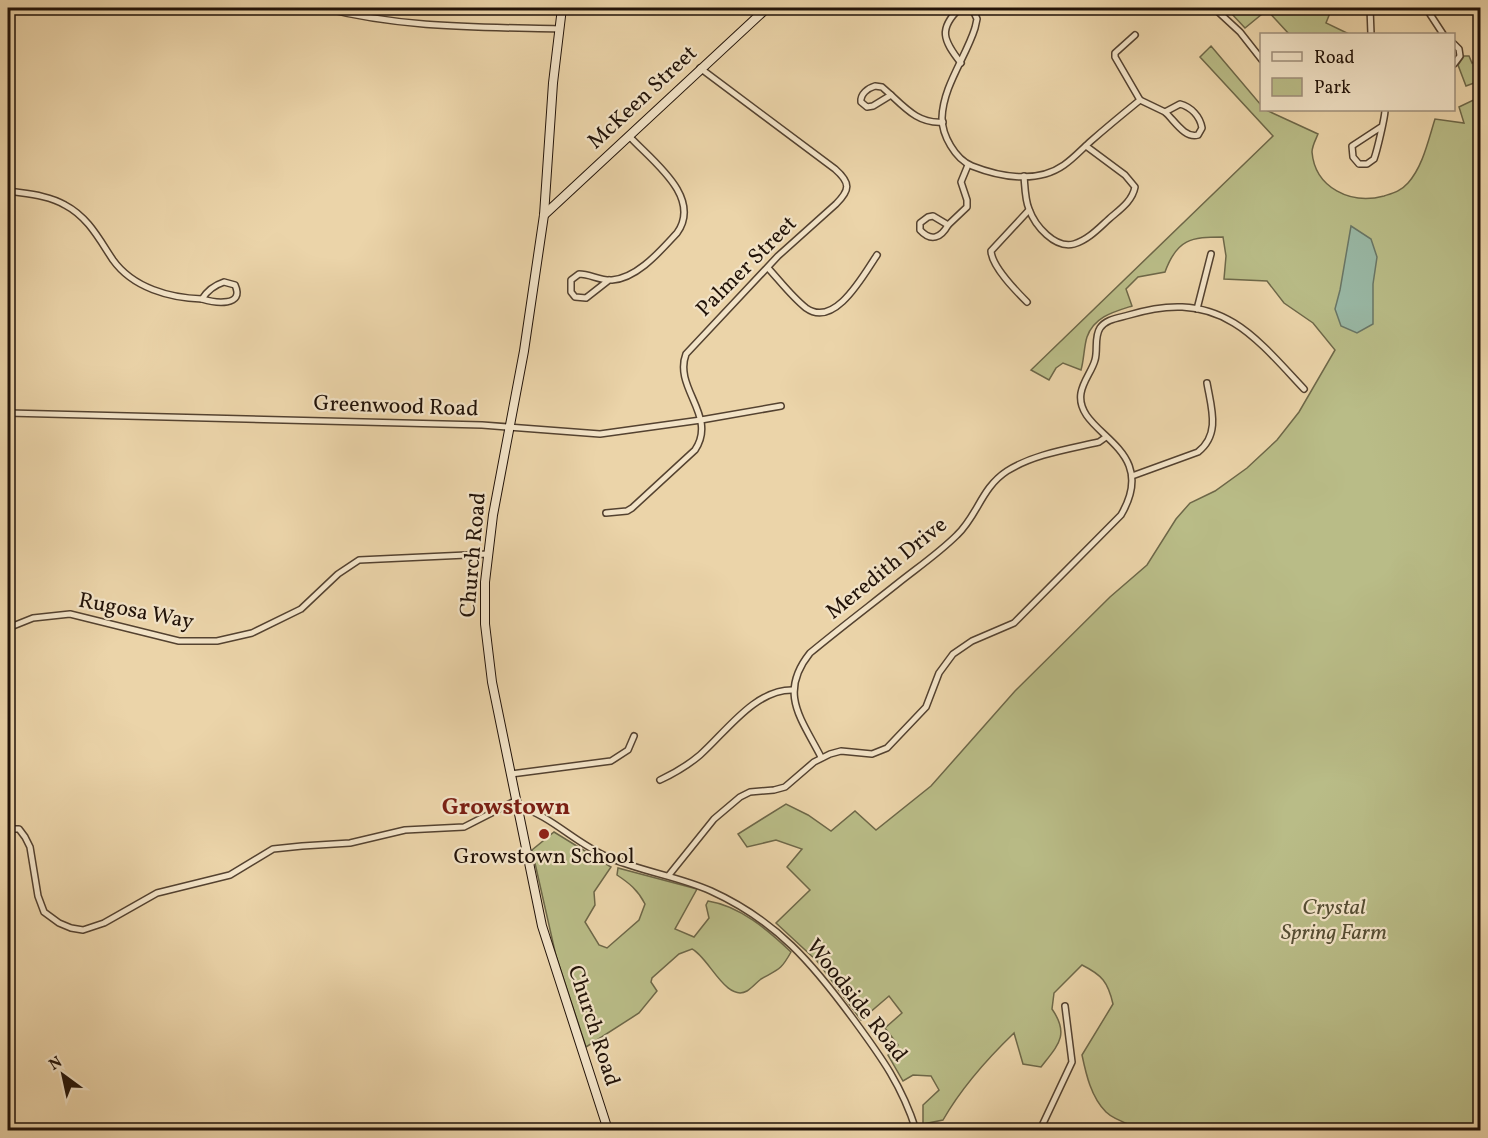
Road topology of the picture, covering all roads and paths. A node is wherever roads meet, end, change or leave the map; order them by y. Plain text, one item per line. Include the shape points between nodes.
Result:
1 (324, 8) edge
2 (562, 8) edge
3 (767, 8) edge
4 (960, 8) edge
5 (972, 8) edge
6 (1214, 8) edge
7 (1370, 8) edge
8 (1426, 8) edge
9 (559, 29) junction
10 (1371, 33) edge
11 (1442, 33) edge
12 (1135, 34) dead end
13 (1455, 45) edge
14 (1260, 57) edge
15 (961, 63) junction
16 (1455, 63) edge
17 (700, 68) junction
18 (891, 95) junction
19 (1140, 100) junction
20 (1165, 111) junction
21 (1385, 111) edge
22 (943, 122) junction
23 (1381, 127) junction
24 (630, 137) junction
25 (1086, 146) junction
26 (968, 165) junction
27 (1024, 176) junction
28 (8, 191) edge
29 (1029, 210) junction
30 (544, 215) junction
31 (948, 225) junction
32 (1211, 254) dead end
33 (877, 255) dead end
34 (768, 268) junction
35 (609, 280) junction
36 (202, 299) junction
37 (1027, 302) dead end
38 (1197, 309) junction
39 (1207, 383) dead end
40 (1304, 389) dead end
41 (781, 406) dead end
42 (8, 413) edge
43 (701, 420) junction
44 (509, 427) junction
45 (1106, 436) junction
46 (1132, 476) junction
47 (606, 513) dead end
48 (488, 554) junction
49 (8, 628) edge
50 (793, 690) junction
51 (634, 736) dead end
52 (821, 757) junction
53 (512, 774) junction
54 (660, 780) dead end
55 (517, 803) junction
56 (8, 829) edge
57 (669, 875) junction
58 (1065, 1006) dead end
59 (608, 1131) edge
60 (916, 1131) edge
61 (1040, 1131) edge

1 - 9 street via 424,25
2 - 9 street, Church Road
3 - 17 street, McKeen Street
4 - 15 street via 944,31
5 - 15 street via 977,19
6 - 14 street
7 - 10 street
8 - 11 street
9 - 30 street, Church Road
12 - 19 street via 1115,57
13 - 16 street via 1460,56
15 - 22 street via 947,94
17 - 24 street, McKeen Street
17 - 34 street, Palmer Street via 846,180 848,188 844,195
18 - 18 street via 870,107 861,99 875,86
18 - 22 street via 920,119
19 - 20 street
19 - 25 street
20 - 20 street via 1177,105 1186,106 1199,118 1200,133 1189,136
21 - 23 street
22 - 26 street via 953,150
23 - 23 street via 1352,146 1353,158 1359,164 1374,159
24 - 30 street, McKeen Street
24 - 35 street via 676,186 684,214 681,228 653,257 635,271
25 - 27 street via 1052,171
25 - 29 street via 1131,180 1135,187 1130,200 1092,234 1072,244 1053,239
26 - 27 street via 994,174
26 - 31 street via 961,182 967,207
27 - 29 street
28 - 36 street via 67,205 90,224 115,262 136,282 173,295
29 - 37 street via 990,251 1007,280
30 - 44 street, Church Road
31 - 31 street via 937,237 920,230 920,223 933,216
32 - 38 street
33 - 34 street via 841,304 820,312 808,309
34 - 43 street, Palmer Street via 686,354 682,372
35 - 35 street via 586,298 575,297 571,292 571,280 579,274
36 - 36 street via 224,282 235,285 238,291 227,303
38 - 40 street via 1242,328
38 - 45 street via 1158,307 1109,321 1099,329 1095,361 1080,398 1086,415
39 - 46 street via 1214,428 1207,444 1198,452
41 - 43 street, Greenwood Road
42 - 44 street, Greenwood Road
43 - 44 street, Greenwood Road via 600,434
43 - 47 street via 700,441 690,455 632,508
44 - 48 street, Church Road
45 - 46 street via 1122,452
45 - 50 street, Meredith Drive via 1099,442 1025,462 997,478 958,535 810,653 798,671
46 - 52 street via 1127,506 1114,524 1014,623 953,654 939,674 926,707 887,748 872,754 841,752
48 - 49 street, Rugosa Way via 359,560 301,609 252,633 217,641 179,641 70,614 33,618
48 - 53 street, Church Road via 484,606 488,653
50 - 52 street via 801,717
50 - 54 street via 762,698 682,769
51 - 53 street via 628,750 611,761
52 - 57 street via 785,787 750,792 730,803
53 - 55 street, Church Road
55 - 56 street via 464,827 405,830 350,843 273,849 230,875 157,893 104,923 83,930 59,923 44,912 30,847 19,829
55 - 57 street, Woodside Road via 605,856
55 - 59 street, Church Road via 546,940
57 - 60 street, Woodside Road via 737,905 803,955 887,1065
58 - 61 street via 1072,1062

